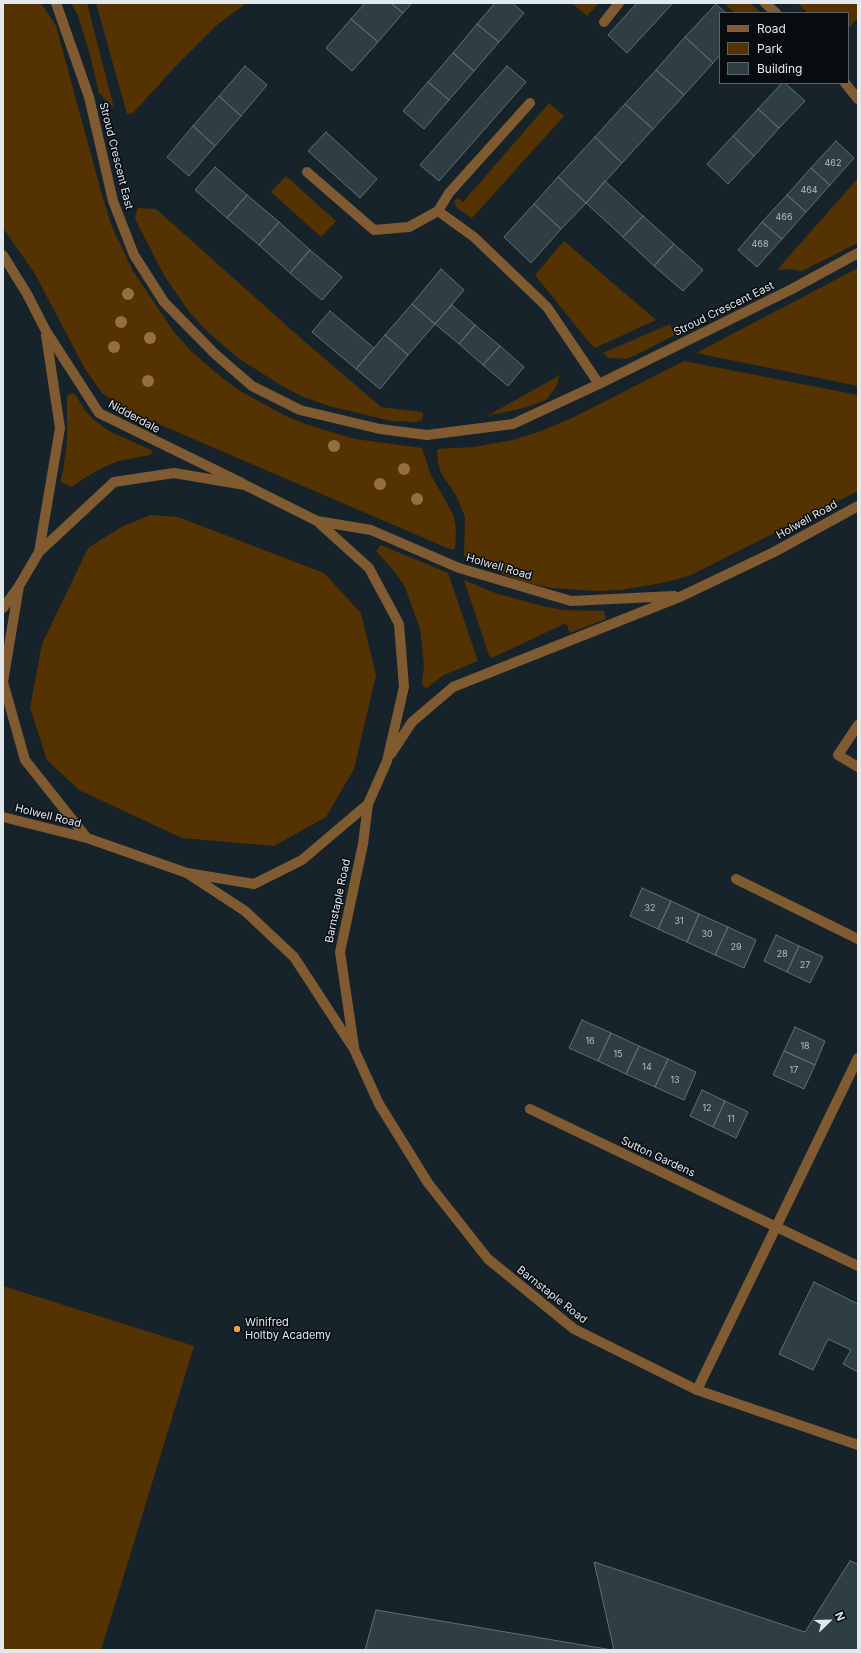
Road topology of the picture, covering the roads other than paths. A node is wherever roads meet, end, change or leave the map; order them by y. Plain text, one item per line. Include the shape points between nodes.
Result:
1 (56, 3) edge
2 (619, 3) edge
3 (765, 3) edge
4 (775, 12) edge
5 (604, 22) dead end
6 (845, 84) edge
7 (858, 99) edge
8 (530, 103) dead end
9 (307, 172) dead end
10 (438, 212) junction
11 (858, 253) edge
12 (3, 255) edge
13 (46, 331) junction
14 (599, 384) junction
15 (245, 485) junction
16 (858, 506) edge
17 (317, 521) junction
18 (39, 552) junction
19 (19, 586) junction
20 (682, 596) junction
21 (3, 608) edge
22 (858, 725) edge
23 (387, 761) junction
24 (858, 767) edge
25 (368, 804) junction
26 (3, 817) edge
27 (87, 838) junction
28 (187, 873) junction
29 (736, 878) dead end
30 (858, 939) edge
31 (354, 1049) junction
32 (858, 1058) edge
33 (530, 1109) dead end
34 (776, 1226) junction
35 (858, 1266) edge
36 (697, 1390) junction
37 (858, 1444) edge

1 - 14 street, Stroud Crescent East via 89,97 113,201 134,254 164,302 214,354 252,386 300,410 380,429 427,435 514,424
2 - 5 street
3 - 4 street
6 - 7 street
8 - 10 street via 449,193
9 - 10 street via 374,230 409,227
10 - 14 street via 474,237 547,307
11 - 14 street, Stroud Crescent East via 792,289
12 - 13 street, Nidderdale
13 - 15 street, Nidderdale via 100,413
13 - 18 street, Nidderdale via 60,428
15 - 17 street, Nidderdale
15 - 18 street via 174,473 114,482
16 - 20 street, Holwell Road via 774,552
17 - 20 street, Holwell Road via 370,530 458,568 572,601
17 - 23 street via 369,568 399,624 404,687
18 - 19 street
19 - 21 street
19 - 27 street via 3,682 25,760
20 - 23 street, Holwell Road via 453,687 412,722
22 - 24 street via 838,754
23 - 25 street
25 - 28 street via 302,860 254,884
25 - 31 street, Barnstaple Road via 363,844 340,952
26 - 27 street, Holwell Road
27 - 28 street, Holwell Road
28 - 31 street, Barnstaple Road via 245,911 294,957
29 - 30 street
31 - 36 street, Barnstaple Road via 379,1104 428,1183 488,1259 574,1330
32 - 34 street
33 - 34 street, Sutton Gardens
34 - 35 street, Sutton Gardens
34 - 36 street
36 - 37 street, Barnstaple Road

